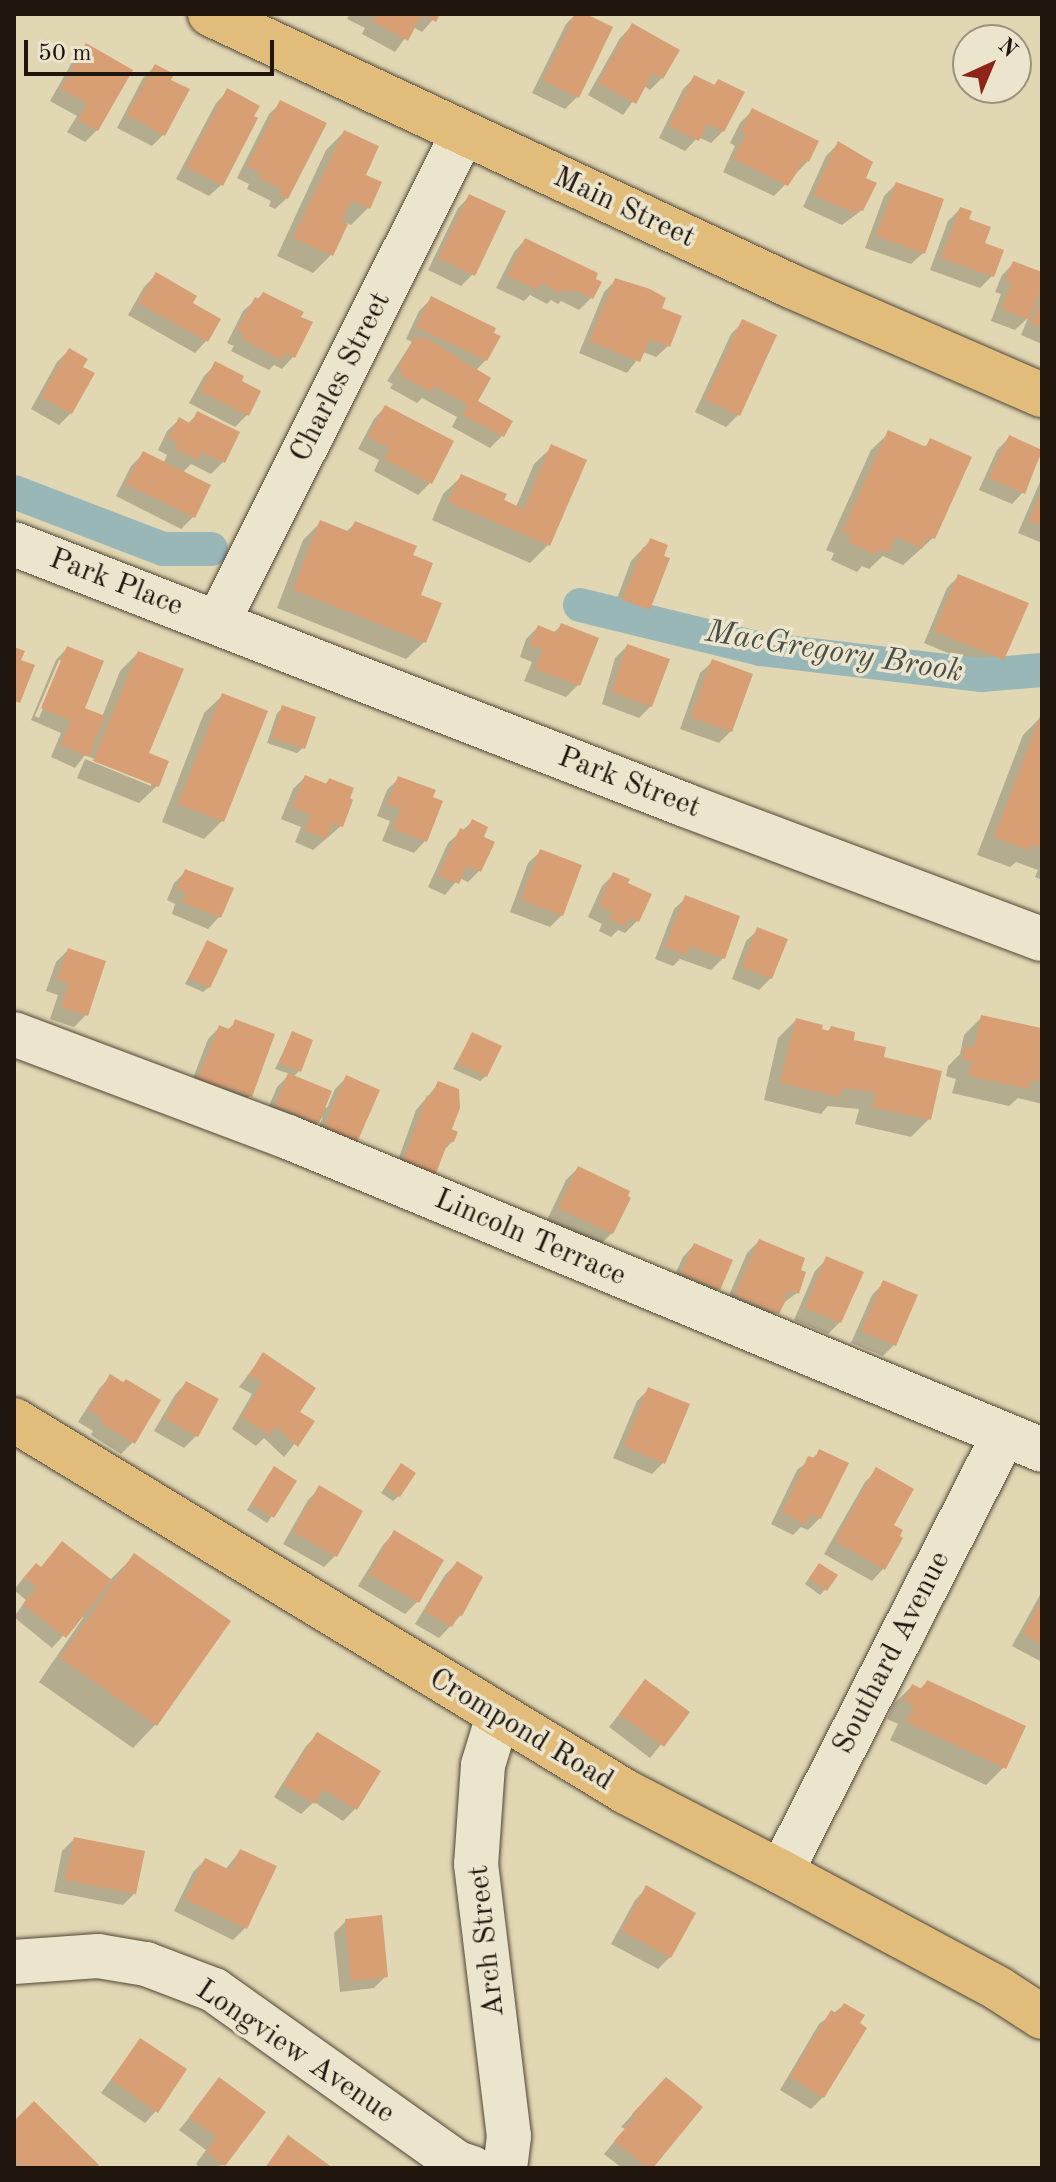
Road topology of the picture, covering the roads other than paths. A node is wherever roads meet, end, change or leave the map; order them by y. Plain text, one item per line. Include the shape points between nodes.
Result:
1 (210, 14) edge
2 (463, 133) junction
3 (1042, 395) edge
4 (14, 544) edge
5 (218, 622) junction
6 (1042, 939) edge
7 (14, 1034) edge
8 (14, 1420) edge
9 (1023, 1442) edge
10 (498, 1716) junction
11 (781, 1872) junction
12 (14, 1962) edge
13 (1042, 2017) edge
14 (472, 2168) edge
15 (505, 2168) edge

1 - 2 main road, Main Street
2 - 3 main road, Main Street via 791,286
2 - 5 street, Charles Street
4 - 5 street, Park Place
5 - 6 street, Park Street
7 - 9 street, Lincoln Terrace via 288,1137
8 - 10 main road, Crompond Road
9 - 11 street, Southard Avenue
10 - 11 main road, Crompond Road via 626,1792
10 - 15 street, Arch Street via 483,1765 476,1864 509,2136
11 - 13 main road, Crompond Road
12 - 14 street, Longview Avenue via 98,1956 146,1964 214,1990 457,2163

